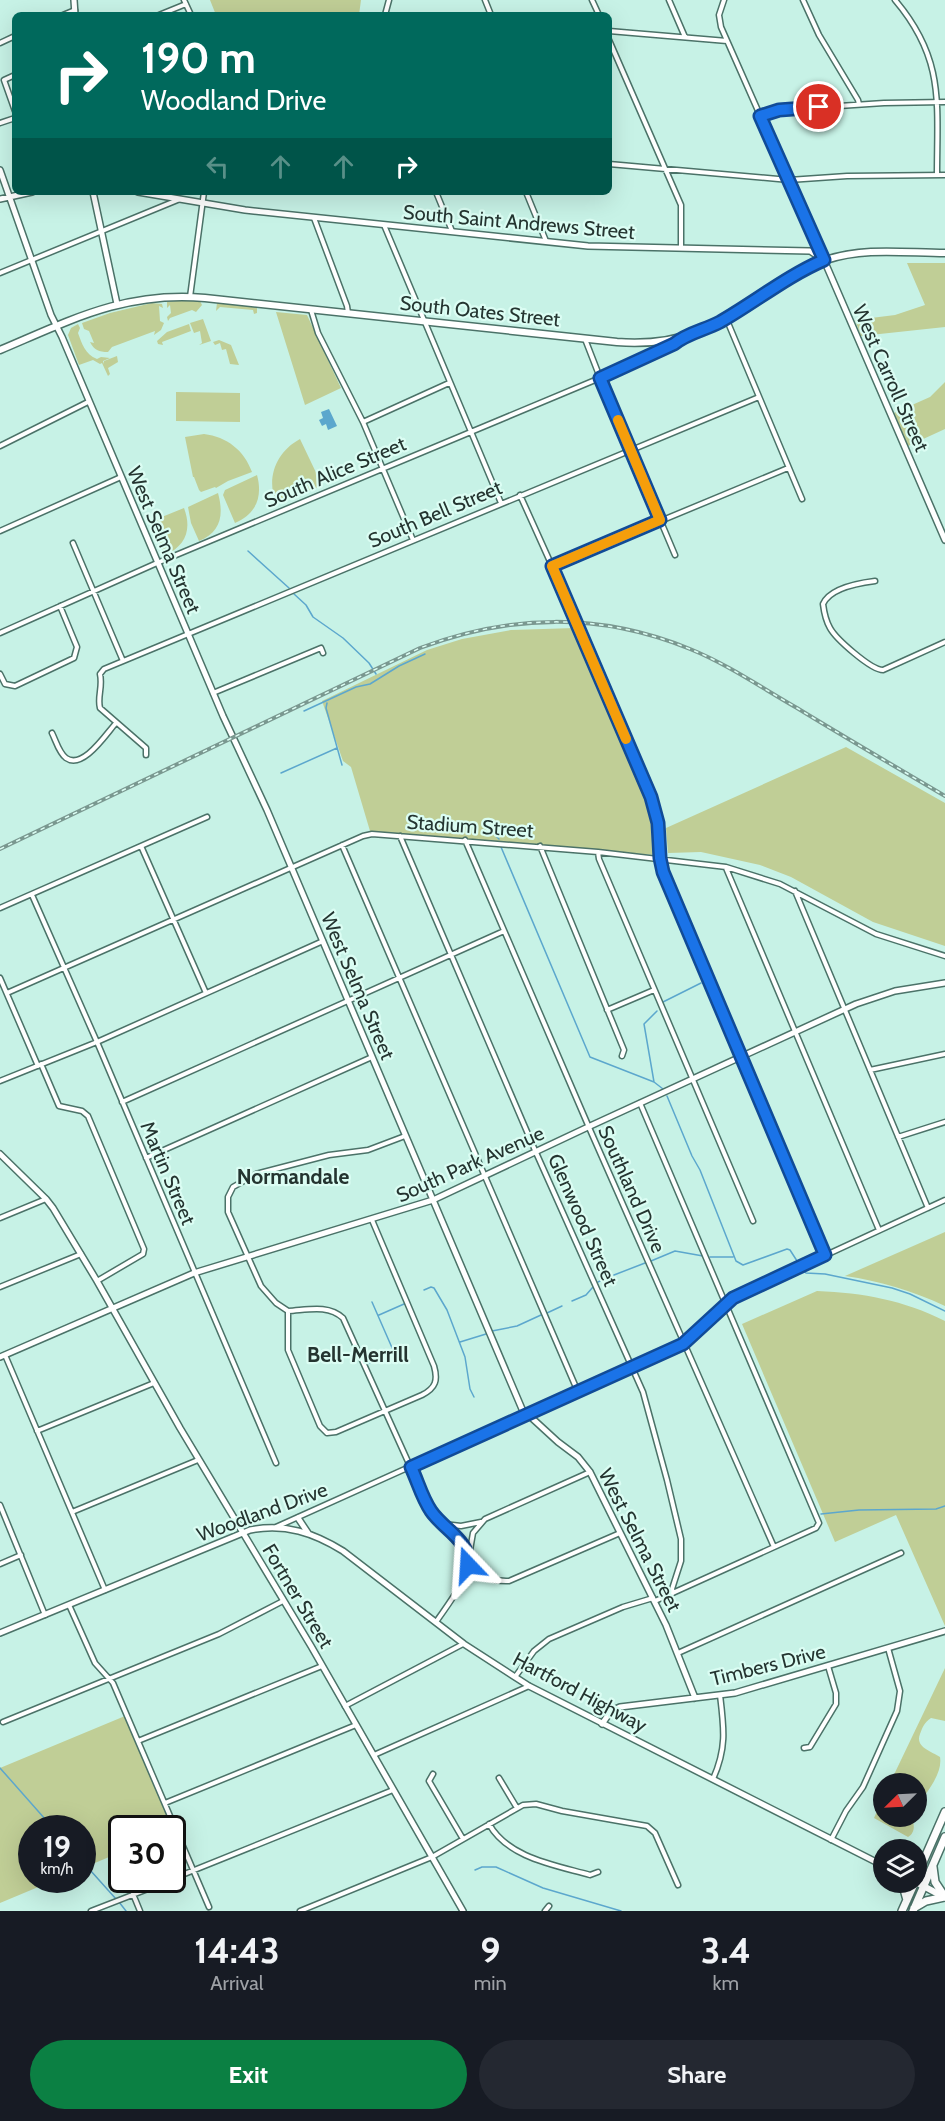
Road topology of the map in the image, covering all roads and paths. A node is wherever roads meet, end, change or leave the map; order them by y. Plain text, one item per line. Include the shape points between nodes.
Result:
1 (74, 0) edge
2 (669, 0) edge
3 (723, 0) edge
4 (803, 0) edge
5 (896, 0) edge
6 (185, 2) edge
7 (75, 12) edge
8 (165, 12) edge
9 (612, 31) edge
10 (685, 37) junction
11 (727, 41) junction
12 (612, 47) edge
13 (12, 76) edge
14 (937, 102) junction
15 (945, 102) edge
16 (12, 103) edge
17 (859, 104) junction
18 (760, 116) junction
19 (612, 164) edge
20 (666, 169) junction
21 (0, 170) edge
22 (937, 175) junction
23 (945, 175) edge
24 (789, 180) junction
25 (19, 195) edge
26 (94, 195) edge
27 (156, 195) edge
28 (204, 195) edge
29 (437, 195) edge
30 (527, 195) edge
31 (10, 197) junction
32 (0, 199) edge
33 (180, 199) junction
34 (203, 203) junction
35 (314, 217) junction
36 (383, 224) junction
37 (100, 230) junction
38 (452, 231) junction
39 (546, 241) junction
40 (681, 249) junction
41 (945, 253) edge
42 (32, 259) junction
43 (824, 260) junction
44 (0, 273) edge
45 (190, 297) junction
46 (117, 304) junction
47 (311, 309) junction
48 (348, 313) junction
49 (726, 318) junction
50 (424, 321) junction
51 (57, 325) junction
52 (681, 338) junction
53 (585, 339) junction
54 (0, 350) edge
55 (600, 378) junction
56 (449, 383) junction
57 (759, 398) junction
58 (88, 402) junction
59 (363, 422) junction
60 (471, 432) junction
61 (0, 446) edge
62 (630, 449) junction
63 (789, 468) junction
64 (383, 469) junction
65 (121, 477) junction
66 (520, 495) junction
67 (801, 499) dead end
68 (501, 503) junction
69 (660, 520) junction
70 (0, 531) edge
71 (413, 540) junction
72 (945, 540) edge
73 (73, 543) dead end
74 (675, 555) dead end
75 (157, 562) junction
76 (552, 566) junction
77 (875, 581) dead end
78 (93, 591) junction
79 (60, 606) junction
80 (0, 633) edge
81 (188, 634) junction
82 (945, 642) edge
83 (323, 653) dead end
84 (123, 661) junction
85 (0, 674) edge
86 (213, 693) junction
87 (116, 723) junction
88 (52, 733) dead end
89 (146, 755) dead end
90 (207, 817) dead end
91 (400, 836) junction
92 (465, 840) junction
93 (342, 845) junction
94 (141, 846) junction
95 (540, 846) junction
96 (598, 852) junction
97 (660, 858) junction
98 (726, 867) junction
99 (292, 868) junction
100 (795, 890) junction
101 (32, 895) junction
102 (0, 908) edge
103 (173, 920) junction
104 (504, 931) junction
105 (323, 941) junction
106 (452, 955) junction
107 (945, 957) edge
108 (64, 969) junction
109 (0, 978) edge
110 (399, 978) junction
111 (945, 983) edge
112 (654, 990) junction
113 (7, 993) junction
114 (206, 993) junction
115 (348, 1001) junction
116 (845, 1009) junction
117 (607, 1010) junction
118 (795, 1033) junction
119 (97, 1042) junction
120 (945, 1054) edge
121 (622, 1056) dead end
122 (372, 1057) junction
123 (741, 1057) junction
124 (39, 1065) junction
125 (870, 1070) junction
126 (692, 1080) junction
127 (0, 1081) edge
128 (122, 1102) junction
129 (640, 1103) junction
130 (945, 1122) edge
131 (588, 1127) junction
132 (405, 1136) junction
133 (898, 1137) junction
134 (536, 1152) junction
135 (0, 1154) edge
136 (146, 1158) junction
137 (485, 1177) junction
138 (46, 1199) junction
139 (433, 1200) junction
140 (945, 1200) edge
141 (928, 1208) junction
142 (0, 1218) edge
143 (372, 1220) junction
144 (753, 1221) dead end
145 (879, 1230) junction
146 (81, 1254) junction
147 (825, 1255) junction
148 (247, 1257) junction
149 (194, 1273) junction
150 (98, 1281) junction
151 (0, 1287) edge
152 (727, 1302) junction
153 (113, 1308) junction
154 (288, 1311) junction
155 (683, 1344) junction
156 (2, 1356) edge
157 (632, 1367) junction
158 (154, 1383) junction
159 (578, 1392) junction
160 (385, 1411) junction
161 (528, 1415) junction
162 (37, 1431) junction
163 (198, 1460) junction
164 (276, 1463) dead end
165 (411, 1467) junction
166 (590, 1472) junction
167 (0, 1504) edge
168 (72, 1512) junction
169 (298, 1518) junction
170 (481, 1522) junction
171 (444, 1524) junction
172 (275, 1527) junction
173 (308, 1533) junction
174 (620, 1533) junction
175 (243, 1534) junction
176 (774, 1547) junction
177 (901, 1553) dead end
178 (21, 1555) junction
179 (469, 1556) junction
180 (0, 1564) edge
181 (483, 1575) junction
182 (463, 1580) junction
183 (105, 1590) junction
184 (673, 1593) junction
185 (654, 1599) junction
186 (283, 1601) junction
187 (69, 1605) junction
188 (45, 1615) junction
189 (436, 1622) junction
190 (945, 1631) edge
191 (0, 1634) edge
192 (464, 1644) junction
193 (888, 1648) junction
194 (678, 1653) junction
195 (322, 1666) junction
196 (828, 1666) junction
197 (514, 1678) junction
198 (110, 1679) junction
199 (529, 1686) junction
200 (720, 1695) junction
201 (694, 1698) junction
202 (345, 1706) junction
203 (3, 1722) dead end
204 (602, 1724) junction
205 (356, 1725) junction
206 (138, 1741) junction
207 (804, 1748) dead end
208 (374, 1755) junction
209 (433, 1774) dead end
210 (499, 1778) dead end
211 (712, 1780) junction
212 (393, 1790) junction
213 (165, 1803) junction
214 (517, 1808) junction
215 (945, 1812) edge
216 (489, 1824) junction
217 (945, 1837) edge
218 (463, 1839) junction
219 (831, 1840) junction
220 (927, 1854) edge
221 (432, 1857) junction
222 (873, 1861) edge
223 (933, 1866) junction
224 (194, 1870) junction
225 (598, 1872) dead end
226 (927, 1872) edge
227 (186, 1873) edge
228 (678, 1885) dead end
229 (927, 1887) edge
230 (905, 1893) edge
231 (911, 1893) edge
232 (916, 1893) edge
233 (134, 1894) joint
234 (945, 1897) edge
235 (907, 1900) junction
236 (549, 1906) dead end
237 (209, 1907) dead end
238 (914, 1910) edge
239 (92, 1911) edge
240 (140, 1911) edge
241 (300, 1911) edge
242 (463, 1911) edge
243 (545, 1911) edge
244 (902, 1911) edge

1 - 7 street
2 - 10 street
3 - 11 street via 719,19
4 - 17 street
5 - 14 street via 914,24 928,53
6 - 8 street
9 - 10 street
10 - 11 street
11 - 18 street
12 - 20 street
13 - 16 street via 4,80
14 - 15 street
14 - 17 street
14 - 22 street
17 - 18 street via 779,110
18 - 24 street
19 - 20 street
20 - 24 street
20 - 40 street via 681,205
21 - 31 street, West Selma Street
22 - 23 street
22 - 24 street
24 - 43 street
25 - 31 street
26 - 37 street
27 - 33 street, South Saint Andrews Street
28 - 34 street
29 - 38 street
30 - 39 street
31 - 32 street
31 - 42 street, West Selma Street
33 - 34 street, South Saint Andrews Street
33 - 37 street
34 - 35 street, South Saint Andrews Street
34 - 45 street
35 - 36 street, South Saint Andrews Street
35 - 48 street
36 - 38 street, South Saint Andrews Street
36 - 50 street
37 - 42 street
37 - 46 street
38 - 39 street, South Saint Andrews Street
39 - 40 street, South Saint Andrews Street
40 - 43 street, South Saint Andrews Street via 810,251
41 - 43 main road, South Oates Street via 860,253
42 - 44 street
42 - 51 street, West Selma Street
43 - 49 main road, South Oates Street
43 - 72 street, West Carroll Street
45 - 46 main road, South Oates Street via 147,298
45 - 47 main road, South Oates Street
46 - 51 main road, South Oates Street
47 - 48 main road, South Oates Street
47 - 59 street via 326,349
48 - 50 main road, South Oates Street
49 - 52 main road, South Oates Street
49 - 57 street
50 - 53 main road, South Oates Street
50 - 56 street
51 - 54 main road, South Oates Street
51 - 58 street, West Selma Street
52 - 53 main road, South Oates Street via 640,343
52 - 55 street, South Alice Street
53 - 55 street
55 - 60 street, South Alice Street
55 - 62 street
56 - 59 street
56 - 60 street
57 - 62 street, South Bell Street
57 - 63 street
58 - 61 street
58 - 65 street, West Selma Street
59 - 64 street
60 - 64 street, South Alice Street
60 - 68 street
62 - 66 street, South Bell Street
62 - 69 street
63 - 67 street
63 - 69 street
64 - 71 street
64 - 75 street, South Alice Street
65 - 70 street
65 - 75 street, West Selma Street
66 - 68 street, South Bell Street
66 - 76 street
68 - 71 street, South Bell Street
69 - 74 street
69 - 76 street
71 - 81 street, South Bell Street
73 - 78 street
75 - 78 street, South Alice Street
75 - 81 street, West Selma Street
76 - 97 street via 651,797 659,829
77 - 82 street via 833,593 823,604 830,628 854,652 883,670
78 - 79 street, South Alice Street
78 - 84 street
79 - 80 street, South Alice Street
79 - 85 street via 77,647 74,658 13,687 5,684
81 - 84 street, South Bell Street
81 - 86 street, West Selma Street
83 - 86 street via 321,648
84 - 87 street, South Bell Street via 100,674 99,704
86 - 99 street, West Selma Street
87 - 88 street via 78,760 64,756
87 - 89 street via 146,748
90 - 94 street
91 - 92 street, Stadium Street
91 - 93 street, Stadium Street via 369,834
91 - 106 street, Glenwood Street
92 - 95 street, Stadium Street
92 - 104 street, Southland Drive
93 - 99 street, Stadium Street
93 - 110 street
94 - 101 street
94 - 103 street
95 - 96 street, Stadium Street
95 - 117 street
96 - 97 street, Stadium Street
96 - 112 street
97 - 98 street, Stadium Street
97 - 123 street
98 - 100 street, Stadium Street
98 - 118 street
99 - 103 street, Stadium Street
99 - 105 street, West Selma Street
100 - 107 street, Stadium Street via 862,928
100 - 116 street
101 - 102 street
101 - 108 street, Martin Street
103 - 108 street, Stadium Street
103 - 114 street
104 - 106 street
104 - 131 street, Southland Drive
105 - 114 street
105 - 115 street, West Selma Street
106 - 110 street
106 - 134 street, Glenwood Street
108 - 113 street, Stadium Street
108 - 119 street, Martin Street
109 - 113 street
110 - 115 street
110 - 137 street
111 - 116 street, South Park Avenue via 895,991
112 - 117 street
112 - 126 street
113 - 124 street
114 - 119 street
115 - 122 street, West Selma Street
115 - 128 street
116 - 118 street, South Park Avenue
116 - 125 street
117 - 121 street via 624,1050
118 - 123 street, South Park Avenue
118 - 145 street
119 - 124 street
119 - 128 street, Martin Street
120 - 125 street
122 - 132 street, West Selma Street
122 - 136 street
123 - 126 street, South Park Avenue
123 - 147 street
124 - 127 street
124 - 150 street via 59,1106 88,1116 144,1249 143,1254
125 - 133 street
126 - 129 street, South Park Avenue
126 - 144 street
128 - 136 street, Martin Street
129 - 131 street, South Park Avenue
129 - 152 street
130 - 133 street
131 - 134 street, South Park Avenue
131 - 155 street, Southland Drive
132 - 139 street, West Selma Street
132 - 148 street via 368,1150 319,1157 256,1174 237,1183 229,1192 228,1207
133 - 141 street
134 - 137 street, South Park Avenue
134 - 157 street, Glenwood Street
135 - 138 street, Fortner Street
136 - 149 street, Martin Street
137 - 139 street, South Park Avenue
137 - 159 street
138 - 142 street
138 - 146 street, Fortner Street
139 - 143 street, South Park Avenue
139 - 161 street, West Selma Street via 522,1409
140 - 141 street, Woodland Drive
141 - 145 street, Woodland Drive
143 - 148 street, South Park Avenue
143 - 160 street via 436,1372 434,1386 427,1392
145 - 147 street, Woodland Drive
146 - 150 street, Fortner Street
146 - 151 street
147 - 152 street, Woodland Drive
148 - 149 street, South Park Avenue
148 - 154 street via 263,1290
149 - 153 street, South Park Avenue
149 - 164 street, Martin Street
150 - 153 street, Fortner Street
152 - 155 street, Woodland Drive
152 - 176 street via 819,1524
153 - 156 street, South Park Avenue
153 - 158 street, Fortner Street
154 - 160 street via 325,1309 343,1318
154 - 160 street via 288,1350 323,1430 333,1433
155 - 157 street, Woodland Drive
155 - 176 street, Southland Drive
156 - 162 street
157 - 159 street, Woodland Drive
157 - 184 street, Glenwood Street via 648,1409 680,1531 682,1554
158 - 162 street
158 - 163 street, Fortner Street
159 - 161 street, Woodland Drive
160 - 165 street
161 - 165 street, Woodland Drive
161 - 166 street, West Selma Street
162 - 168 street
163 - 168 street
163 - 175 street, Fortner Street
165 - 169 street, Woodland Drive
165 - 171 street via 429,1508
166 - 170 street
166 - 174 street, West Selma Street
167 - 178 street
168 - 183 street
169 - 172 street, Woodland Drive
169 - 173 street
170 - 171 street
170 - 179 street via 471,1538
171 - 179 street
172 - 173 street, Hartford Highway
172 - 175 street, Woodland Drive
173 - 189 street, Hartford Highway via 343,1551
174 - 181 street via 515,1580 501,1582
174 - 185 street, West Selma Street
175 - 183 street, Woodland Drive
175 - 186 street, Fortner Street
176 - 184 street
177 - 194 street
178 - 180 street
178 - 188 street
179 - 181 street
179 - 182 street
181 - 182 street
182 - 189 street
183 - 187 street, Woodland Drive
184 - 185 street
185 - 194 street, West Selma Street
185 - 197 street via 623,1607 549,1640 534,1651
186 - 195 street, Fortner Street
186 - 198 street via 219,1634
187 - 188 street, Woodland Drive
187 - 198 street via 95,1663
188 - 191 street, Woodland Drive
189 - 192 street, Hartford Highway
190 - 193 street, Timbers Drive
192 - 197 street, Hartford Highway
192 - 202 street
193 - 196 street, Timbers Drive
193 - 219 street via 900,1691 897,1711 863,1788
194 - 201 street, West Selma Street
195 - 202 street, Fortner Street
195 - 206 street
196 - 200 street, Timbers Drive
196 - 207 street via 836,1704 810,1747
197 - 199 street, Hartford Highway
198 - 203 street
198 - 206 street
199 - 204 street, Hartford Highway
199 - 208 street
200 - 201 street, Timbers Drive
200 - 211 street via 724,1746
201 - 204 street, Timbers Drive via 620,1707 611,1711
202 - 205 street, Fortner Street
204 - 211 street, Hartford Highway
205 - 208 street, Fortner Street
205 - 213 street
206 - 213 street
208 - 212 street, Fortner Street
209 - 218 street via 429,1781
210 - 214 street
211 - 219 street, Hartford Highway
212 - 221 street, Fortner Street
212 - 224 street
213 - 224 street
214 - 216 street
214 - 228 street via 536,1804 647,1826 655,1833
215 - 220 highway
216 - 218 street
216 - 225 street via 504,1844 538,1860 590,1875
217 - 223 highway
218 - 221 street
219 - 222 street, Hartford Highway
221 - 241 street
221 - 242 street, Fortner Street
223 - 226 highway
223 - 234 highway via 935,1882
224 - 227 street
224 - 237 street
229 - 234 main road
230 - 235 highway
231 - 235 highway
232 - 238 highway
233 - 239 street
233 - 240 street
234 - 238 highway via 926,1901
235 - 244 highway
236 - 243 street

